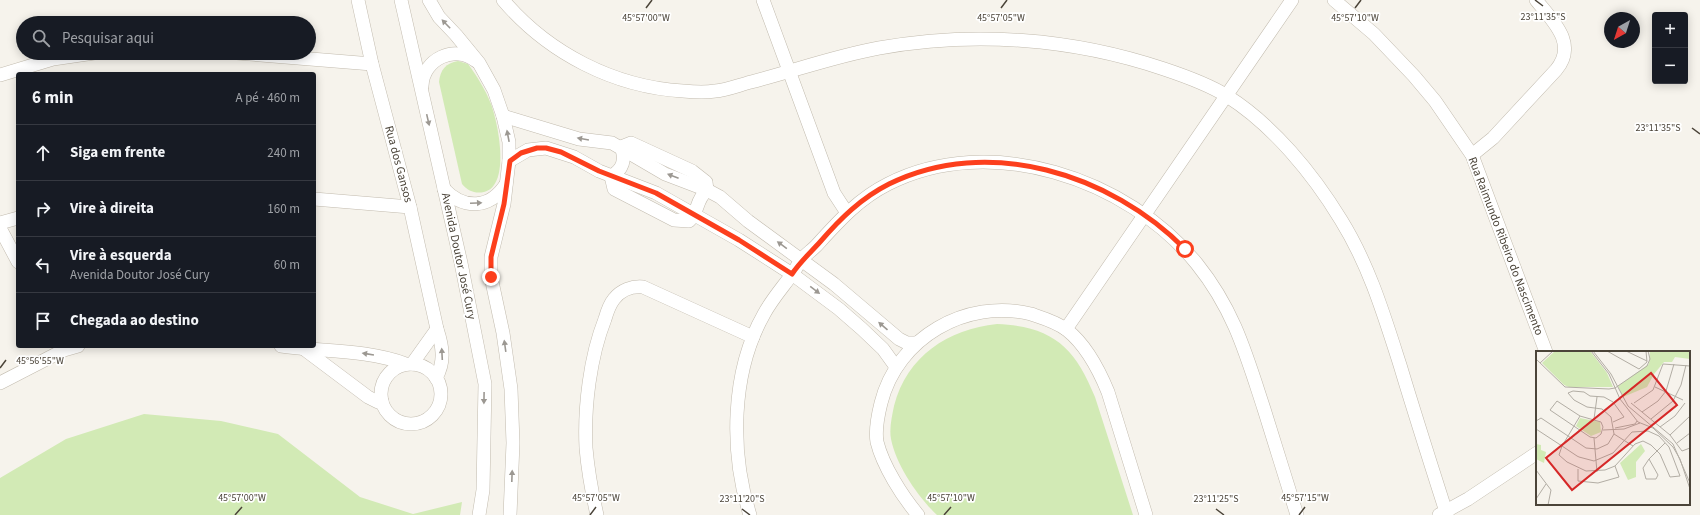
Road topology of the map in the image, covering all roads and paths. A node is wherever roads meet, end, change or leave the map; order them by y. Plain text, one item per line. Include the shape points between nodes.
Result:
1 (358, 0) edge
2 (401, 0) edge
3 (429, 0) edge
4 (503, 0) edge
5 (763, 0) edge
6 (1292, 0) edge
7 (1334, 0) edge
8 (1536, 0) edge
9 (316, 59) edge
10 (50, 60) edge
11 (479, 63) junction
12 (372, 64) junction
13 (788, 72) junction
14 (0, 75) edge
15 (422, 92) junction
16 (1226, 95) junction
17 (504, 116) junction
18 (620, 147) junction
19 (1472, 155) junction
20 (510, 161) junction
21 (611, 176) junction
22 (506, 184) junction
23 (444, 189) junction
24 (707, 190) junction
25 (316, 199) edge
26 (410, 207) junction
27 (847, 212) junction
28 (696, 215) junction
29 (1145, 215) junction
30 (16, 219) edge
31 (0, 223) edge
32 (0, 228) edge
33 (16, 258) edge
34 (802, 260) junction
35 (792, 274) junction
36 (437, 330) junction
37 (1066, 330) junction
38 (753, 337) junction
39 (916, 343) junction
40 (63, 348) edge
41 (296, 348) edge
42 (304, 349) junction
43 (1546, 351) edge
44 (409, 364) junction
45 (896, 367) junction
46 (436, 378) junction
47 (0, 383) edge
48 (382, 401) junction
49 (1536, 454) edge
50 (1444, 514) edge
51 (479, 515) edge
52 (510, 515) edge
53 (597, 515) edge
54 (750, 515) edge
55 (918, 515) edge
56 (1146, 515) edge
57 (1297, 515) edge

1 - 12 street, Rua dos Gansos
2 - 15 street, Avenida Doutor José Cury
11 -> 3 street via 439,17
4 - 13 street via 524,22 555,47 592,68 631,82 673,90 715,91
5 - 13 street
6 - 16 street
7 - 19 street, Rua Raimundo Ribeiro do Nascimento via 1374,34 1414,76
8 - 19 street via 1564,39 1564,58 1493,138
9 - 12 street
10 - 14 street
11 - 15 street via 467,55 460,54 438,58 424,76
11 - 17 street via 494,90
12 - 26 street, Rua dos Gansos
13 - 16 street via 878,48 939,40 1001,39 1061,44 1119,56 1176,73
13 - 27 street via 834,193
15 -> 23 street, Avenida Doutor José Cury
16 - 29 street
16 - 50 street via 1267,129 1296,159 1327,198 1356,246 1378,297
18 -> 17 street via 602,141 574,138
20 -> 17 street
18 - 21 street via 624,157 622,166
24 -> 18 street via 666,174
19 - 43 street, Rua Raimundo Ribeiro do Nascimento
20 - 21 street via 528,150 546,148 574,157
20 - 22 street
21 - 28 street via 656,193
23 -> 22 street via 457,200 474,204 490,200 502,191
52 -> 22 street via 511,389 491,277 491,257 504,204
23 -> 51 street, Avenida Doutor José Cury via 485,384 483,490
24 - 28 street via 697,204
34 -> 24 street via 720,197
25 - 26 street
26 - 36 street, Rua dos Gansos
27 - 29 street via 873,193 903,177 940,167 985,163 1030,167 1069,176 1107,192
27 - 34 street
28 - 35 street
29 - 37 street
29 - 57 street via 1172,236 1197,264 1232,319 1242,340
30 - 31 street
32 - 33 street
34 - 35 street
39 -> 34 street via 907,343 899,339
35 - 38 street via 778,290
35 -> 45 street via 862,329 883,349
36 - 44 street
46 -> 36 street, Rua dos Gansos via 443,362
37 - 39 street via 1026,313 982,312 940,326
37 - 56 street via 1086,350 1102,378
38 - 53 street via 643,287 628,288 613,300 594,355 587,417 586,448
38 - 54 street via 741,381 736,426 739,470
39 - 45 street
40 - 47 street
41 - 42 street
44 -> 42 street via 361,353
42 - 48 street via 368,397 378,402
44 - 46 street via 426,368
44 - 48 street via 388,374 383,382
45 - 55 street via 883,395 877,441 892,477
46 - 48 street via 440,386 440,396 434,413 427,419 414,423 400,422 386,410
49 - 50 street

